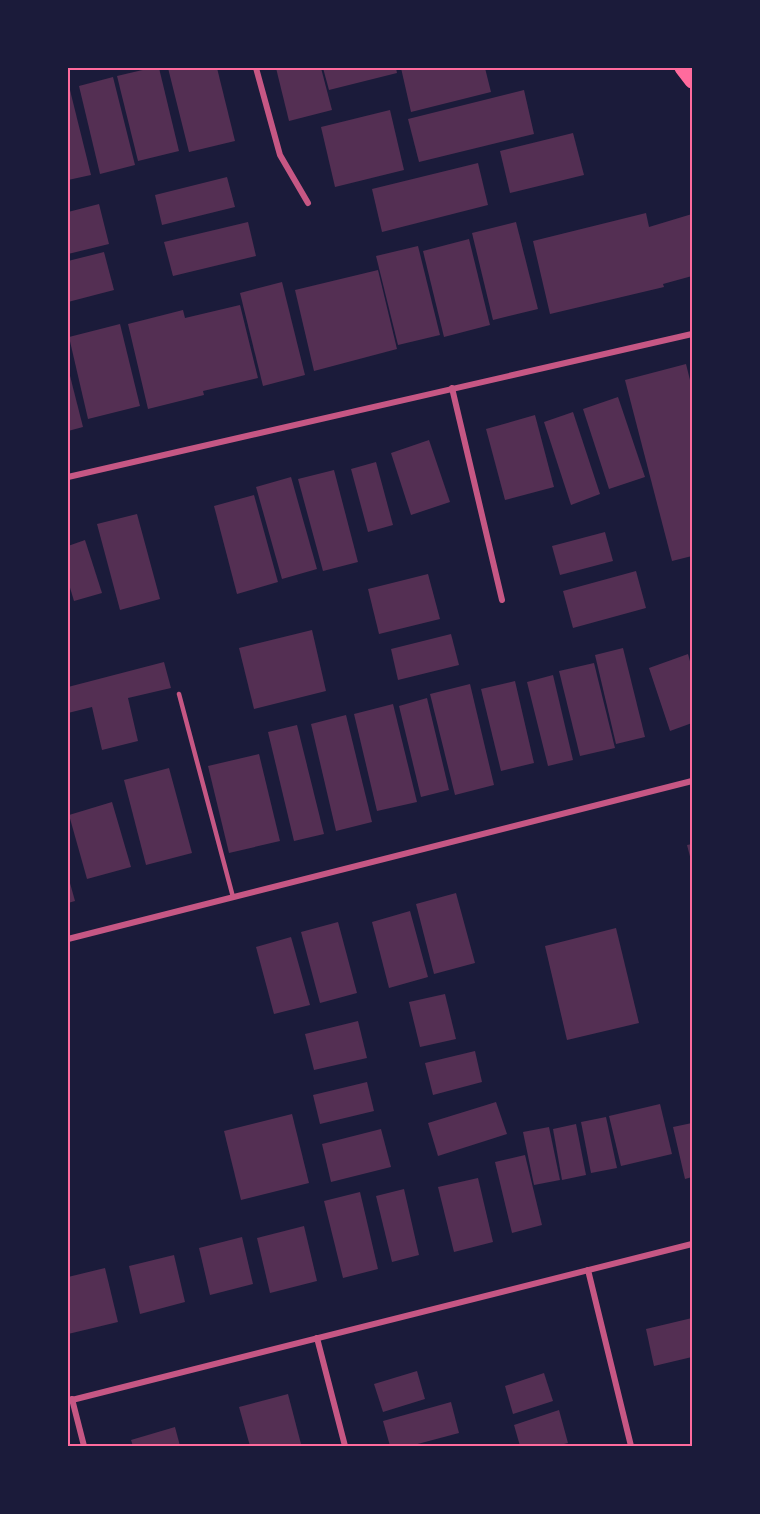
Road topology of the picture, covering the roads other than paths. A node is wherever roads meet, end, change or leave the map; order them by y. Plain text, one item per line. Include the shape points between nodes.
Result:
1 (256, 68) edge
2 (682, 68) edge
3 (693, 81) edge
4 (308, 203) dead end
5 (693, 334) edge
6 (452, 388) junction
7 (68, 477) edge
8 (502, 600) dead end
9 (178, 694) dead end
10 (693, 781) edge
11 (232, 897) junction
12 (68, 939) edge
13 (693, 1244) edge
14 (588, 1270) junction
15 (317, 1338) junction
16 (70, 1400) edge
17 (84, 1446) edge
18 (345, 1446) edge
19 (631, 1446) edge

1 - 4 street via 280,155
2 - 3 main road
5 - 6 street
6 - 7 street
6 - 8 street
9 - 11 lane
10 - 11 street
11 - 12 street
13 - 14 street
14 - 15 street
14 - 19 street
15 - 16 street
15 - 18 street
16 - 17 street

